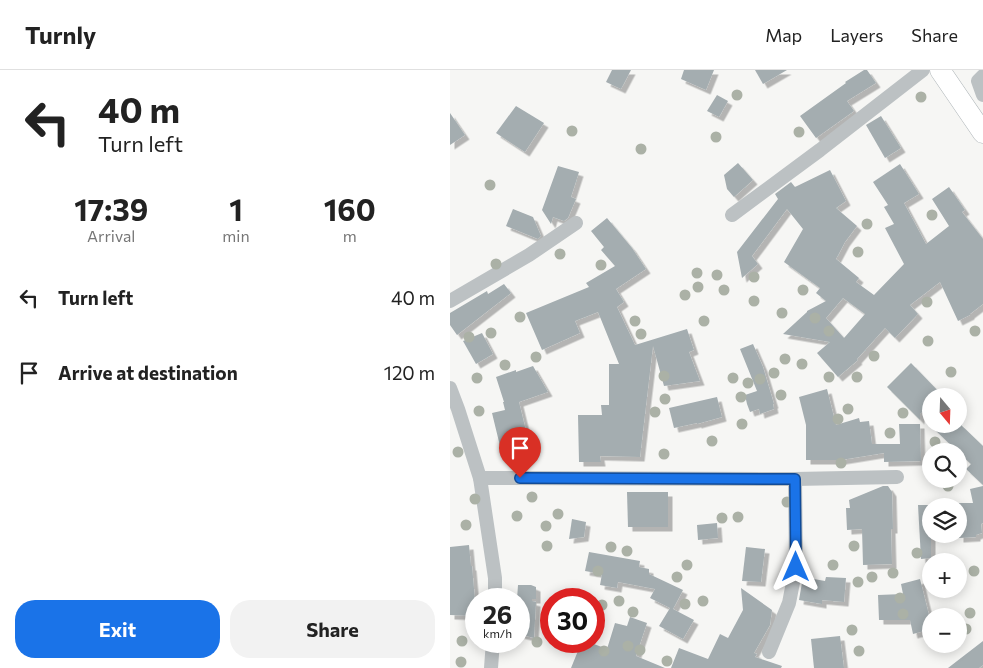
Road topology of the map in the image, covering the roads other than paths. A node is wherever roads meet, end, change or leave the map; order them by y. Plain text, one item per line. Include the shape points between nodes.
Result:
1 (923, 70) edge
2 (940, 70) edge
3 (983, 76) edge
4 (983, 95) edge
5 (980, 118) edge
6 (732, 215) dead end
7 (576, 223) dead end
8 (450, 300) edge
9 (450, 388) edge
10 (896, 477) dead end
11 (480, 478) junction
12 (795, 479) junction
13 (495, 588) edge
14 (769, 652) dead end
15 (492, 653) edge
16 (491, 668) edge

1 - 6 street
2 - 5 main road
3 - 4 street via 978,81
7 - 8 street via 529,255
9 - 11 street
10 - 12 street
11 - 12 street
11 - 13 street
12 - 14 street via 796,567 789,603
15 - 16 street

